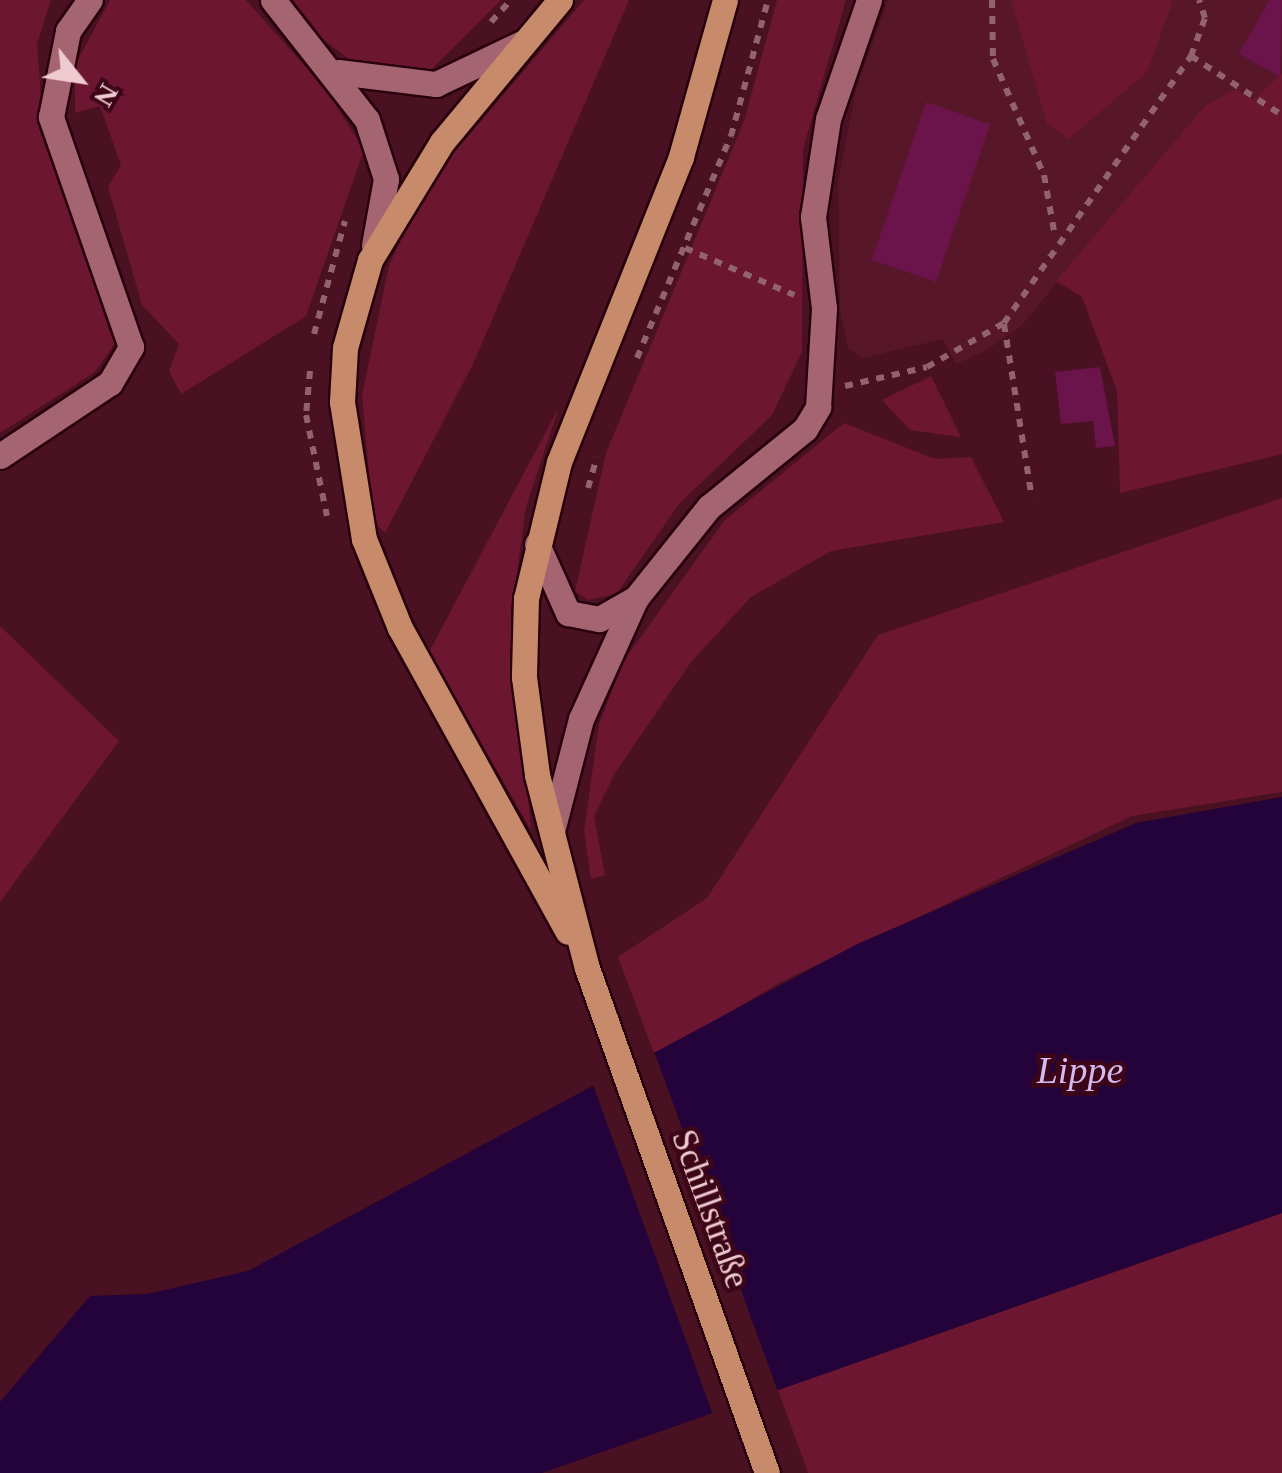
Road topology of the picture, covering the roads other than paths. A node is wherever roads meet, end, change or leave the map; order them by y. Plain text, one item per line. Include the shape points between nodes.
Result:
1 (90, 0) edge
2 (273, 0) edge
3 (560, 0) edge
4 (725, 0) edge
5 (869, 0) edge
6 (522, 43) junction
7 (338, 72) junction
8 (370, 260) junction
9 (0, 456) edge
10 (537, 544) junction
11 (636, 598) junction
12 (552, 831) junction
13 (588, 968) junction
14 (767, 1473) edge

1 - 9 lane via 68,31 50,117 131,348 110,383
2 - 7 lane
3 - 6 main road
4 - 10 main road via 681,158 558,462
5 - 11 lane via 828,118 813,217 824,308 824,386 805,429 709,506
6 - 7 lane via 436,84
6 - 8 main road via 408,191
7 - 8 lane via 386,179
8 - 13 main road via 345,348 342,402 364,539 400,628
10 - 11 lane via 568,612 599,619
10 - 12 main road via 524,677
11 - 12 lane via 581,719
12 - 13 main road
13 - 14 main road, Schillstraße

